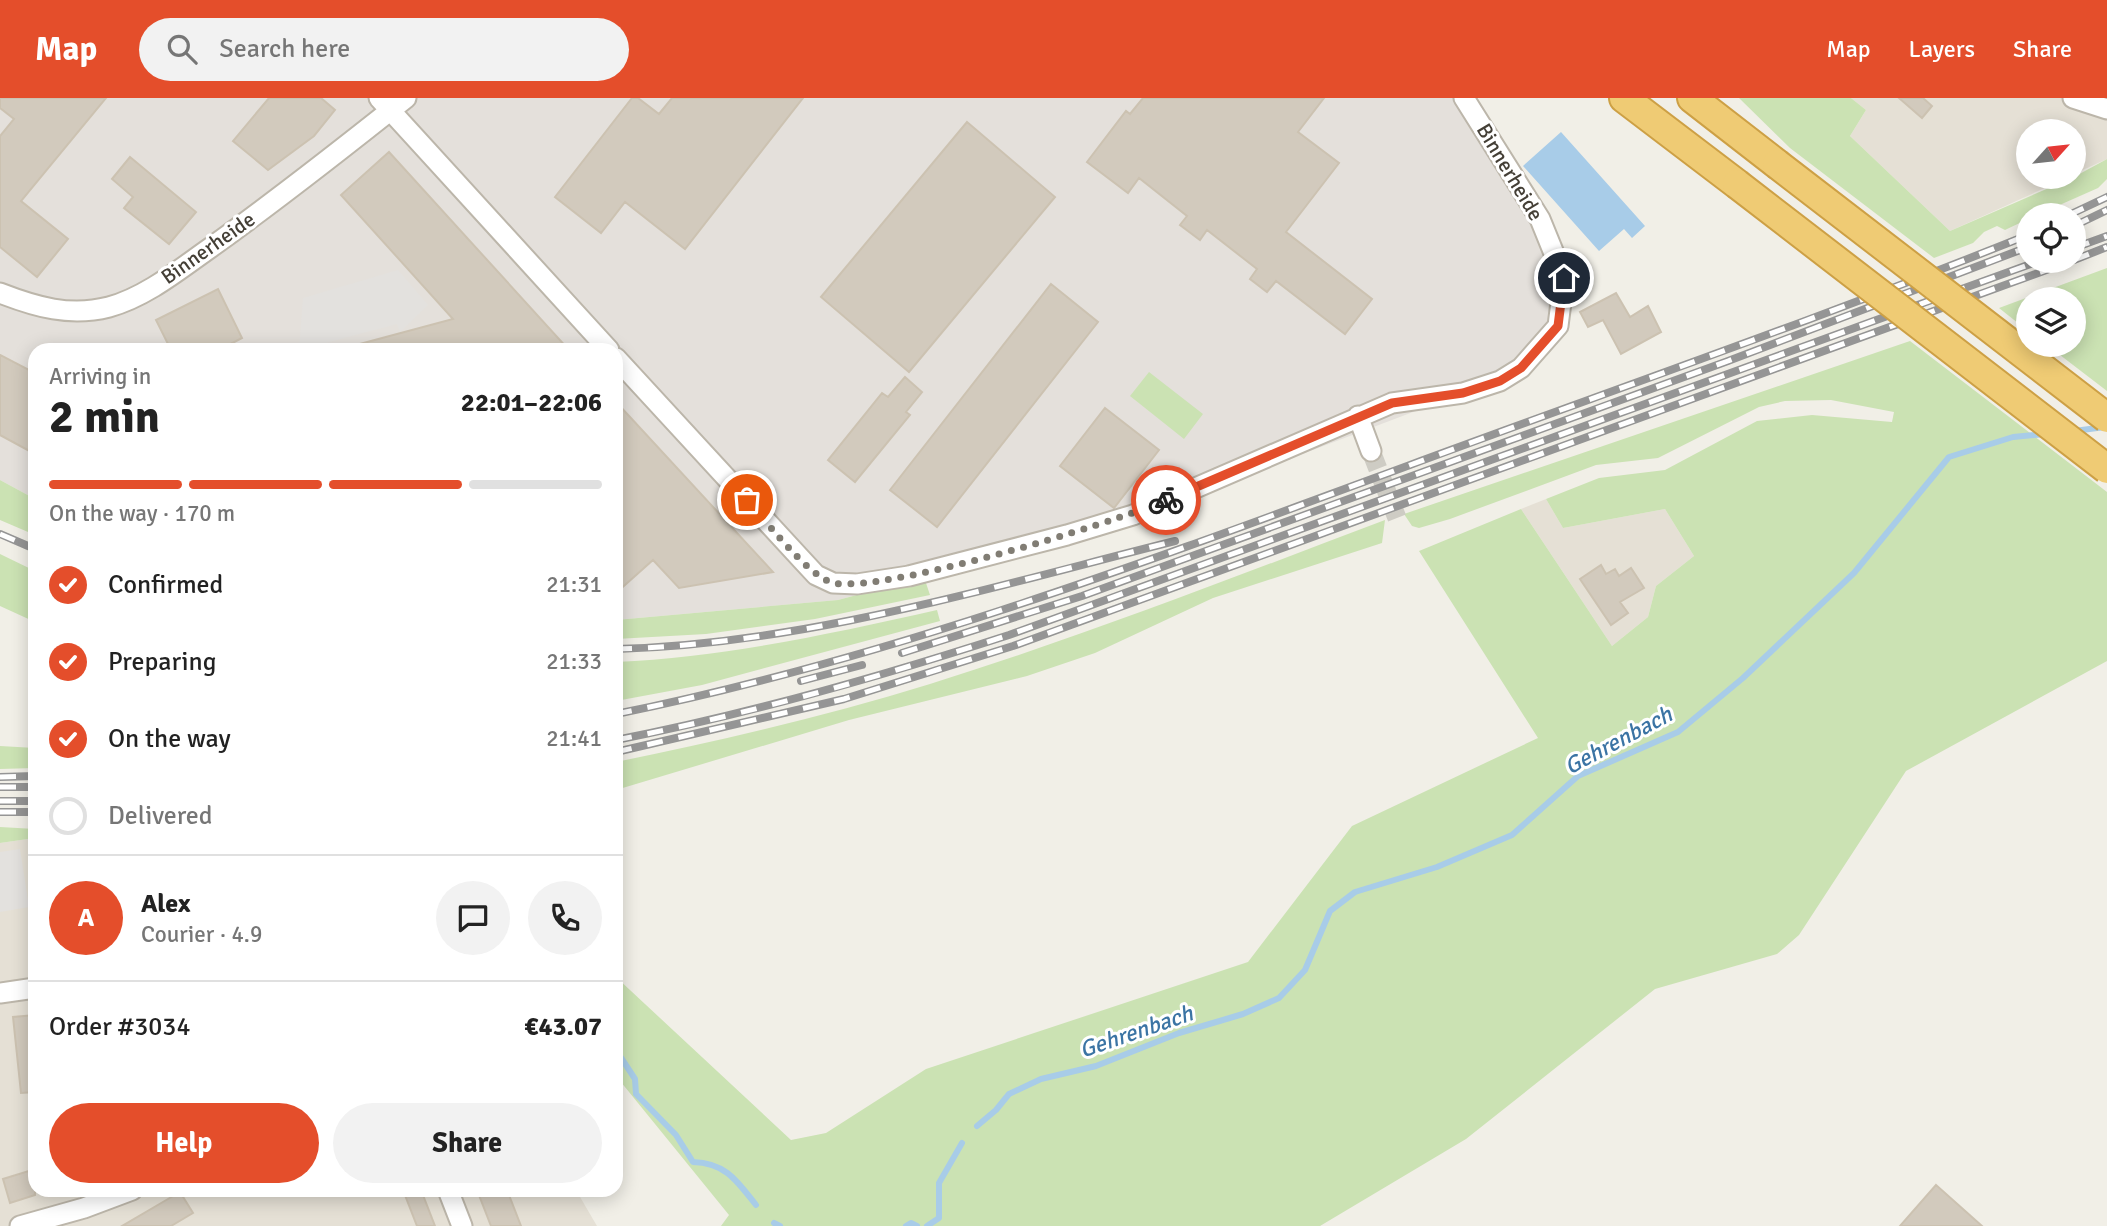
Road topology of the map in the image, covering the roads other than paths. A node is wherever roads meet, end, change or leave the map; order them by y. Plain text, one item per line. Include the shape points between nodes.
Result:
1 (406, 98) edge
2 (1464, 98) edge
3 (1624, 98) edge
4 (1692, 98) edge
5 (2073, 98) edge
6 (384, 105) edge
7 (2107, 109) edge
8 (0, 293) edge
9 (603, 343) edge
10 (623, 366) edge
11 (1358, 416) junction
12 (2107, 418) edge
13 (1371, 451) tunnel mouth
14 (2107, 469) edge
15 (28, 989) edge
16 (0, 993) edge
17 (113, 1197) edge
18 (451, 1197) edge
19 (20, 1226) edge
20 (462, 1226) edge

1 - 6 street, Binnerheide
2 - 11 street, Binnerheide via 1540,219 1550,243 1564,278 1558,326 1521,368 1500,381 1463,393 1392,403
3 - 14 highway, bridge
4 - 12 highway, bridge
5 - 7 street
6 - 8 street, Binnerheide via 271,204 149,289 110,307 75,313 33,306
6 - 9 street
10 - 11 street, Binnerheide via 816,575 833,583 909,576 1133,514
11 - 13 street
15 - 16 street
17 - 19 street
18 - 20 street

